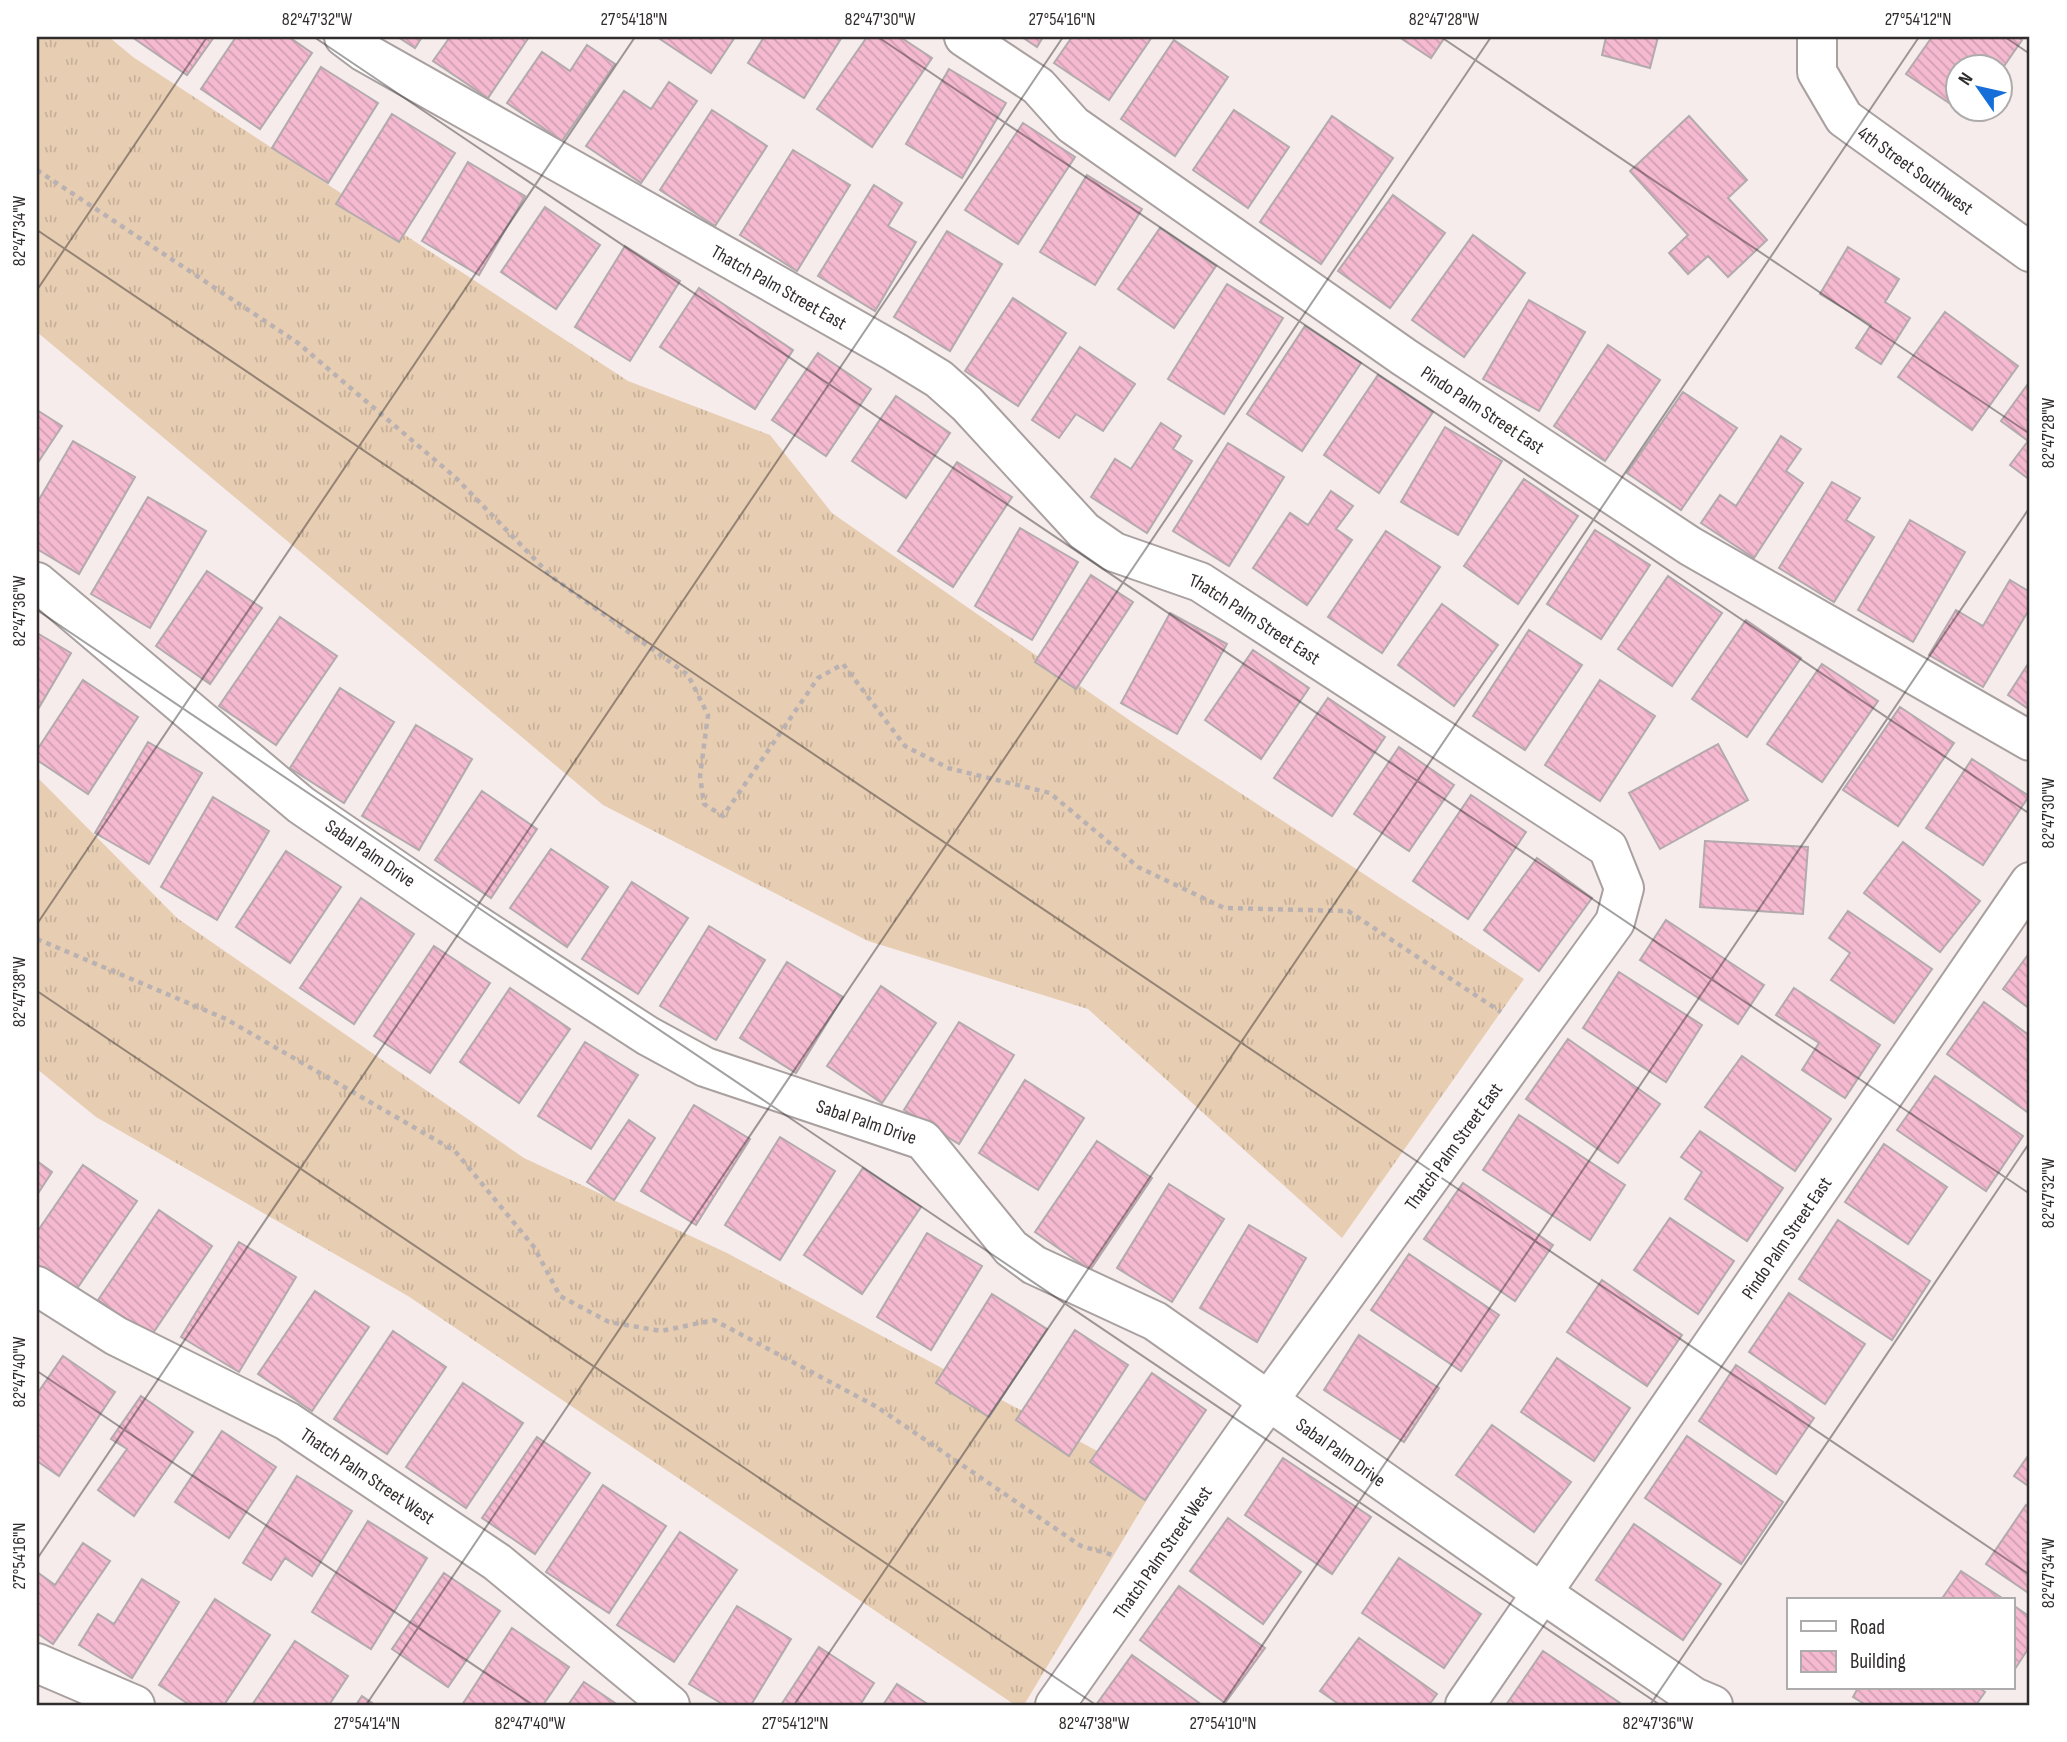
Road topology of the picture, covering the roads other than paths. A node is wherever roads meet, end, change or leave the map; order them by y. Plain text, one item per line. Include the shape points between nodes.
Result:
1 (344, 37) edge
2 (964, 37) edge
3 (1817, 54) edge
4 (2030, 253) edge
5 (37, 582) edge
6 (2030, 741) edge
7 (2030, 882) edge
8 (37, 1286) edge
9 (1269, 1400) junction
10 (1542, 1593) junction
11 (37, 1663) edge
12 (135, 1705) edge
13 (670, 1705) edge
14 (1055, 1705) edge
15 (1465, 1705) edge
16 (1713, 1705) edge

1 - 9 street, Thatch Palm Street East via 939,379 1084,531 1114,552 1200,582 1608,848 1624,888 1615,922
2 - 6 street, Pindo Palm Street East via 1038,86 1073,125 1404,356 1690,547
3 - 4 street, 4th Street Southwest via 1844,118
5 - 9 street, Sabal Palm Drive via 301,805 475,924 648,1036 705,1067 923,1140 1011,1248 1034,1265 1155,1321
7 - 10 street, Pindo Palm Street East
8 - 13 street, Thatch Palm Street West via 116,1336 288,1420 497,1562
9 - 10 street, Sabal Palm Drive
9 - 14 street, Thatch Palm Street West
10 - 15 street, Pindo Palm Street East
10 - 16 street, Sabal Palm Drive via 1694,1697
11 - 12 street

